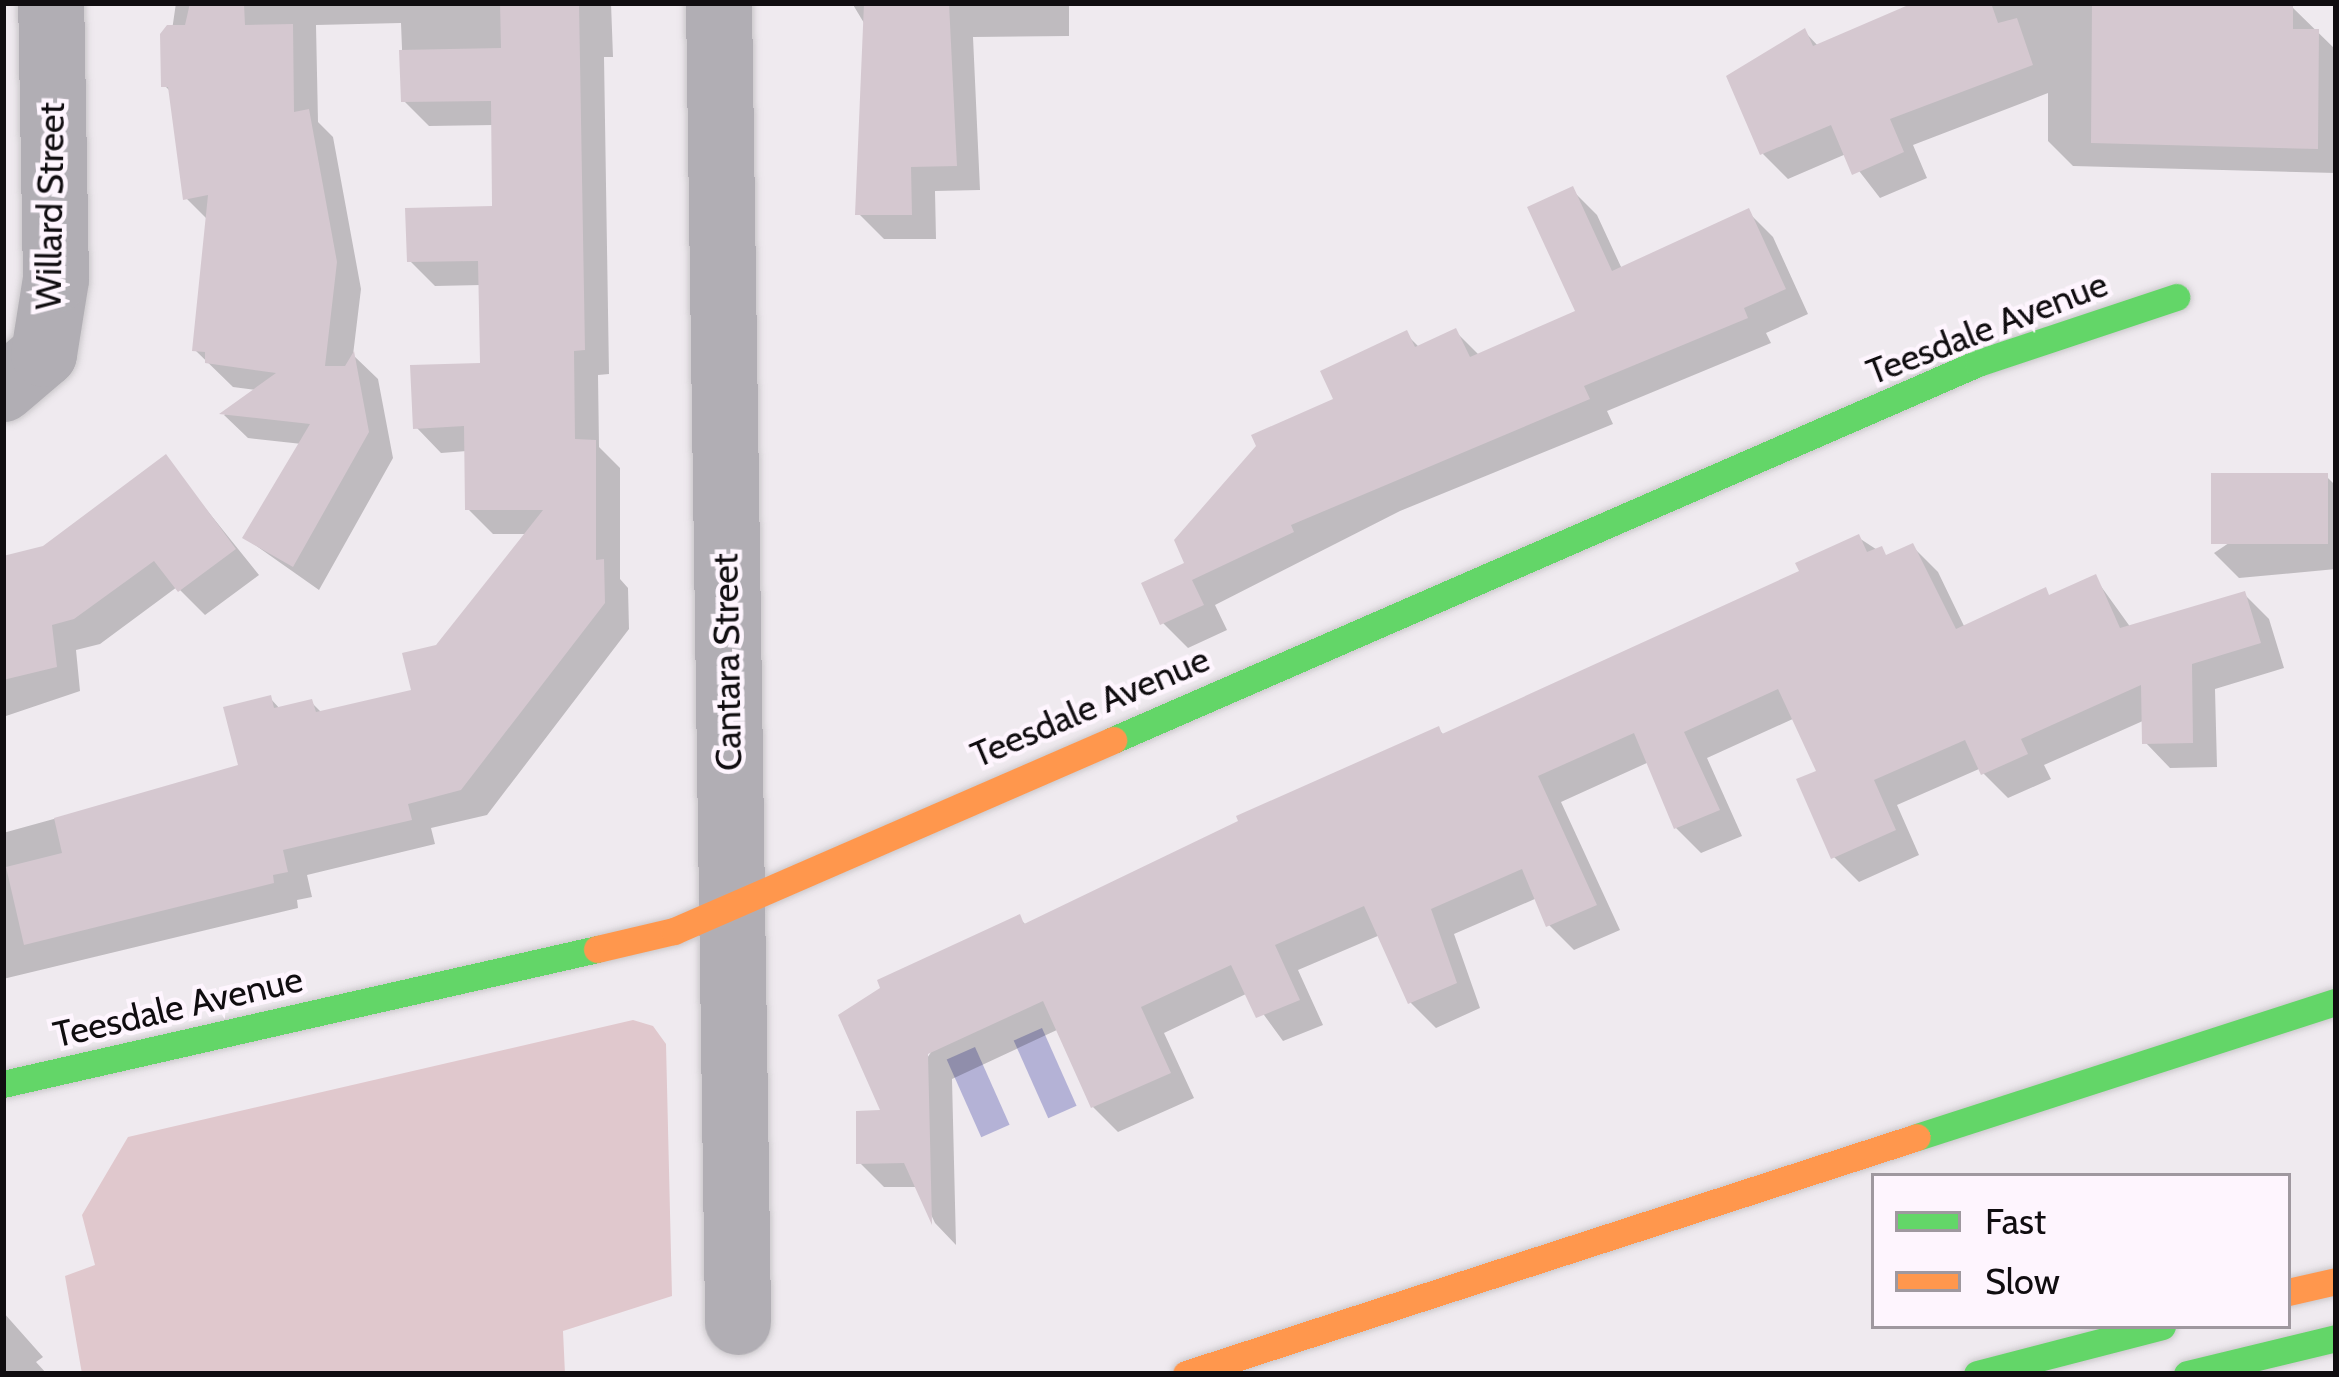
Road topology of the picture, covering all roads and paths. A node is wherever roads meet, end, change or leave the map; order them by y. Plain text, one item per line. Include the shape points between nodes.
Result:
1 (51, 3) edge
2 (719, 3) edge
3 (2176, 297) dead end
4 (3, 389) edge
5 (729, 905) junction
6 (2336, 1002) edge
7 (3, 1084) edge
8 (2336, 1281) edge
9 (2291, 1291) edge
10 (738, 1322) dead end
11 (2150, 1329) edge
12 (2336, 1338) edge
13 (1186, 1374) edge
14 (1977, 1374) edge
15 (2187, 1374) edge

1 - 4 street, Willard Street via 56,279 44,354
2 - 5 street, Cantara Street
3 - 5 main road, Teesdale Avenue via 1978,363
5 - 7 main road, Teesdale Avenue via 674,931
5 - 10 street, Cantara Street
6 - 13 main road
8 - 9 main road
11 - 14 main road
12 - 15 main road

